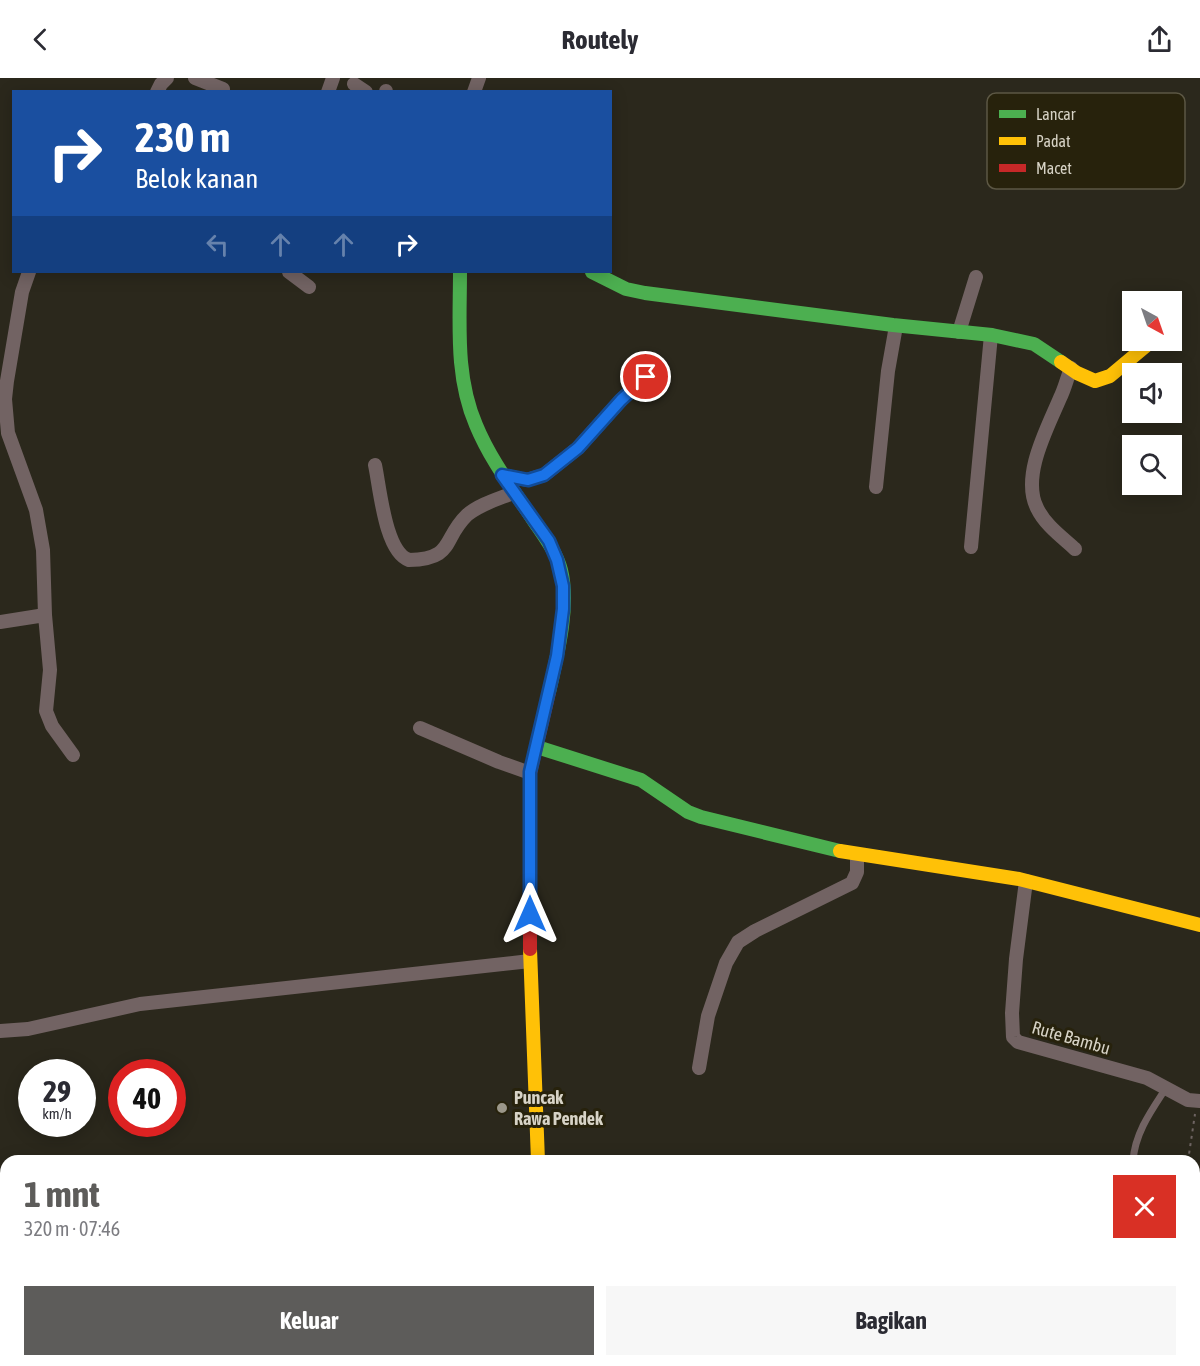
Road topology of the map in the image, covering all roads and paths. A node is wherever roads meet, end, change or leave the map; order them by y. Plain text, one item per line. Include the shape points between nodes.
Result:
1 (167, 78) edge
2 (195, 78) edge
3 (226, 86) edge
4 (158, 90) edge
5 (29, 273) edge
6 (291, 273) edge
7 (460, 273) edge
8 (593, 273) edge
9 (976, 277) dead end
10 (309, 287) dead end
11 (896, 326) junction
12 (959, 332) junction
13 (991, 335) junction
14 (1139, 351) edge
15 (1071, 368) junction
16 (646, 377) dead end
17 (8, 433) junction
18 (0, 445) edge
19 (375, 465) dead end
20 (502, 475) junction
21 (876, 487) dead end
22 (513, 493) junction
23 (971, 547) dead end
24 (1075, 549) dead end
25 (45, 615) junction
26 (0, 622) edge
27 (420, 728) dead end
28 (537, 747) junction
29 (73, 755) dead end
30 (530, 772) junction
31 (857, 855) junction
32 (1022, 880) junction
33 (1200, 925) edge
34 (530, 961) junction
35 (0, 1031) edge
36 (699, 1068) dead end
37 (1166, 1088) junction
38 (1198, 1101) edge
39 (538, 1155) edge
40 (1133, 1155) edge
41 (1189, 1155) edge

1 - 4 street
2 - 3 street
5 - 17 street via 7,381
6 - 10 street
7 - 20 street via 463,382 476,425
8 - 11 street via 626,289 645,293
9 - 12 street
11 - 12 street
11 - 21 street
12 - 13 street
13 - 15 street via 1033,344
13 - 23 street
14 - 15 street via 1104,379 1091,380
15 - 24 street via 1034,465 1033,496 1044,519
16 - 20 street via 578,448 544,475 528,480
17 - 18 street
17 - 25 street via 40,528
19 - 22 street via 392,542 398,553 409,560 440,554 470,513
20 - 22 street
22 - 28 street via 549,541 563,586 557,656
25 - 26 street
25 - 29 street via 50,670 47,715
27 - 30 street
28 - 30 street
28 - 31 street via 641,780 701,817
30 - 34 street
31 - 32 street
31 - 36 street via 852,884 755,931 735,946 708,1016
32 - 33 street
32 - 37 street, Rute Bambu via 1012,1037 1018,1042 1147,1078
34 - 35 street via 140,1004 28,1029
34 - 39 street
37 - 38 street, Rute Bambu
37 - 40 lane via 1140,1131
38 - 41 path

